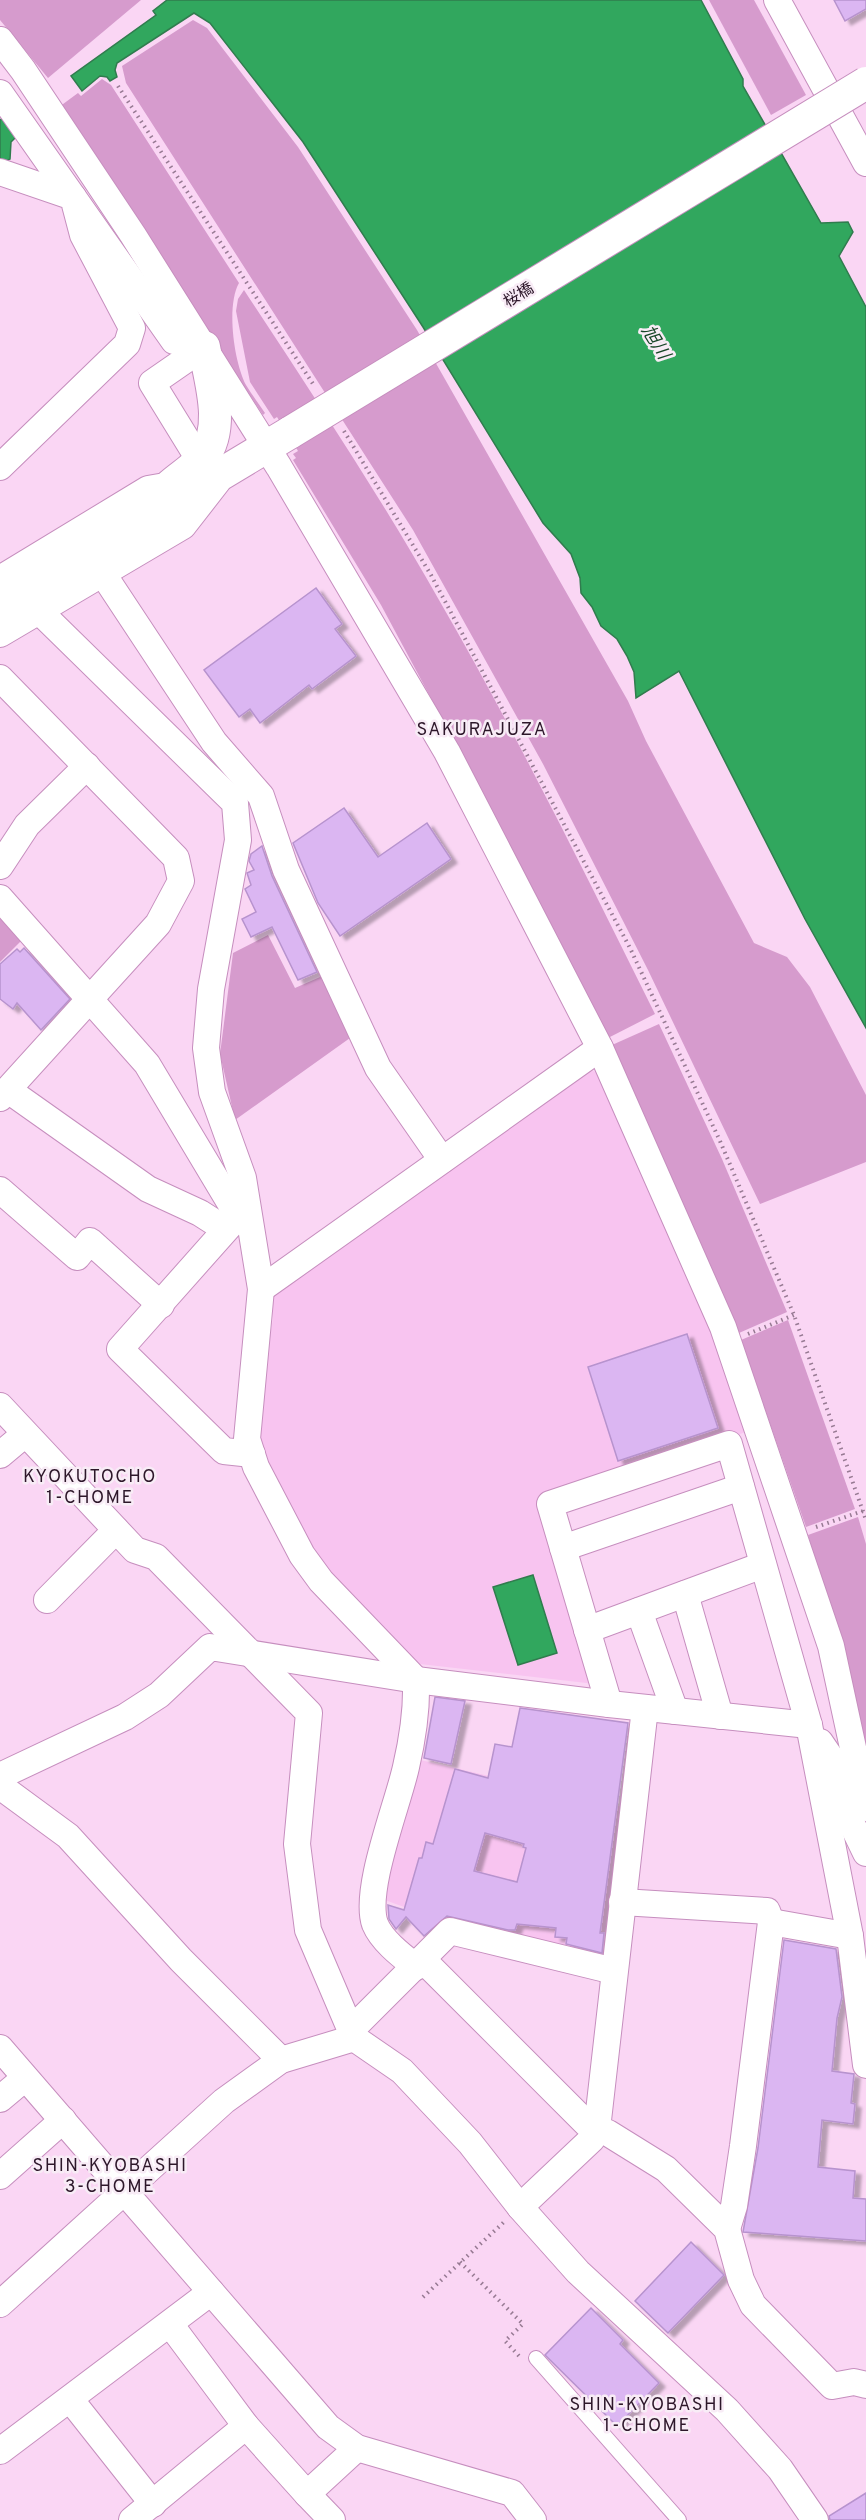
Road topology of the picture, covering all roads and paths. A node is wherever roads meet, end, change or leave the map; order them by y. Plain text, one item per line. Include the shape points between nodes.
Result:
1 (777, 0) edge
2 (0, 40) edge
3 (866, 83) edge
4 (118, 86) dead end
5 (2, 99) edge
6 (866, 163) edge
7 (0, 172) edge
8 (73, 196) junction
9 (204, 347) junction
10 (317, 390) dead end
11 (343, 429) dead end
12 (279, 439) junction
13 (0, 467) edge
14 (212, 467) junction
15 (170, 495) junction
16 (103, 574) junction
17 (0, 579) edge
18 (0, 607) edge
19 (39, 611) junction
20 (0, 634) edge
21 (0, 678) edge
22 (87, 766) junction
23 (0, 866) edge
24 (0, 898) edge
25 (89, 1000) junction
26 (600, 1048) junction
27 (4, 1094) edge
28 (442, 1160) junction
29 (0, 1190) edge
30 (237, 1217) junction
31 (261, 1289) junction
32 (161, 1305) junction
33 (795, 1315) junction
34 (728, 1342) junction
35 (0, 1406) edge
36 (25, 1434) junction
37 (252, 1454) junction
38 (0, 1455) edge
39 (741, 1487) junction
40 (863, 1511) junction
41 (866, 1520) edge
42 (116, 1530) junction
43 (793, 1534) junction
44 (563, 1548) junction
45 (763, 1565) junction
46 (686, 1594) junction
47 (47, 1600) dead end
48 (639, 1611) junction
49 (587, 1630) junction
50 (253, 1653) junction
51 (416, 1680) junction
52 (609, 1704) junction
53 (645, 1708) junction
54 (675, 1711) junction
55 (720, 1716) junction
56 (809, 1725) junction
57 (0, 1776) edge
58 (0, 1786) edge
59 (866, 1808) edge
60 (866, 1853) edge
61 (622, 1902) junction
62 (771, 1922) junction
63 (850, 1936) junction
64 (420, 1964) junction
65 (614, 1971) junction
66 (352, 2035) junction
67 (0, 2048) edge
68 (281, 2060) junction
69 (866, 2066) edge
70 (25, 2078) junction
71 (0, 2099) edge
72 (63, 2120) junction
73 (597, 2129) junction
74 (0, 2175) edge
75 (124, 2191) junction
76 (520, 2207) junction
77 (727, 2229) junction
78 (460, 2262) junction
79 (211, 2292) junction
80 (423, 2297) dead end
81 (0, 2304) edge
82 (170, 2324) junction
83 (536, 2358) joint
84 (866, 2385) edge
85 (70, 2399) junction
86 (246, 2426) junction
87 (357, 2448) junction
88 (0, 2451) edge
89 (307, 2494) junction
90 (153, 2504) junction
91 (530, 2519) edge
92 (132, 2520) edge
93 (332, 2520) edge
94 (678, 2520) edge
95 (815, 2520) edge

1 - 6 street
2 - 9 street
3 - 12 street, 桜橋, bridge
4 - 10 path
5 - 8 street
7 - 8 street
8 - 9 street via 174,342
8 - 13 street via 83,235 132,328 127,344
9 - 12 street
9 - 14 street via 214,401
9 - 14 street via 152,383
11 - 33 path via 431,575 630,948
12 - 14 street, 桜橋
12 - 26 street
14 - 15 street, 桜橋
14 - 16 street via 183,526
15 - 17 street via 148,489
15 - 18 street, 桜橋
16 - 19 street
16 - 28 street via 214,742 261,796 286,870 378,1068
19 - 20 street
19 - 30 street via 235,803 238,840 211,989 206,1048 212,1092 243,1179
21 - 22 street
22 - 23 street via 27,825
22 - 25 street via 176,858 181,881 158,924
24 - 25 street
25 - 27 street
25 - 30 street via 147,1064
26 - 28 street
26 - 34 street
27 - 30 street via 148,1189 200,1213
28 - 31 street
29 - 32 street via 76,1257 90,1241
30 - 31 street
30 - 32 street
31 - 37 street via 247,1439
32 - 37 street via 120,1349 224,1451
33 - 34 path
33 - 40 path
34 - 43 street
35 - 36 street
36 - 38 street
36 - 42 street
37 - 51 street via 302,1554 321,1581
39 - 44 street
39 - 44 street via 729,1444 550,1504
39 - 45 street
40 - 41 path
40 - 43 path
42 - 47 street
42 - 50 street via 135,1550 156,1557
43 - 59 street via 831,1646
44 - 49 street
45 - 46 street
45 - 56 street
46 - 48 street
46 - 55 street
48 - 49 street
48 - 54 street
49 - 52 street
50 - 51 street
50 - 57 street via 210,1647 159,1695 125,1717
50 - 66 street via 309,1713 297,1844 308,1930
51 - 52 street
51 - 64 street via 417,1713 373,1898 376,1925 390,1943
52 - 53 street
53 - 54 street
53 - 61 street
54 - 55 street
55 - 56 street
56 - 60 street via 835,1764 851,1822
56 - 63 street
58 - 68 street via 68,1836
61 - 62 street via 767,1911
61 - 65 street
62 - 63 street
62 - 77 street via 742,2156
63 - 69 street
64 - 65 street via 450,1931
64 - 66 street
64 - 73 street via 587,2124
65 - 73 street
66 - 68 street
66 - 76 street via 402,2071 470,2143
67 - 70 street
68 - 75 street via 224,2101
70 - 71 street
70 - 72 street
72 - 74 street
72 - 75 street
73 - 76 street via 592,2139
73 - 77 street via 666,2169
75 - 79 street
75 - 81 street
76 - 78 path
76 - 95 street via 578,2272 742,2426 780,2469
77 - 84 street via 741,2280 753,2305 832,2386 854,2382
78 - 80 path
78 - 83 path via 523,2324 505,2341 528,2365
79 - 82 street
79 - 87 street via 328,2427
82 - 85 street
82 - 86 street
83 - 94 lane
85 - 88 street
85 - 90 street
86 - 89 street
86 - 90 street
87 - 89 street
87 - 91 street via 512,2493
89 - 93 street
90 - 92 street

